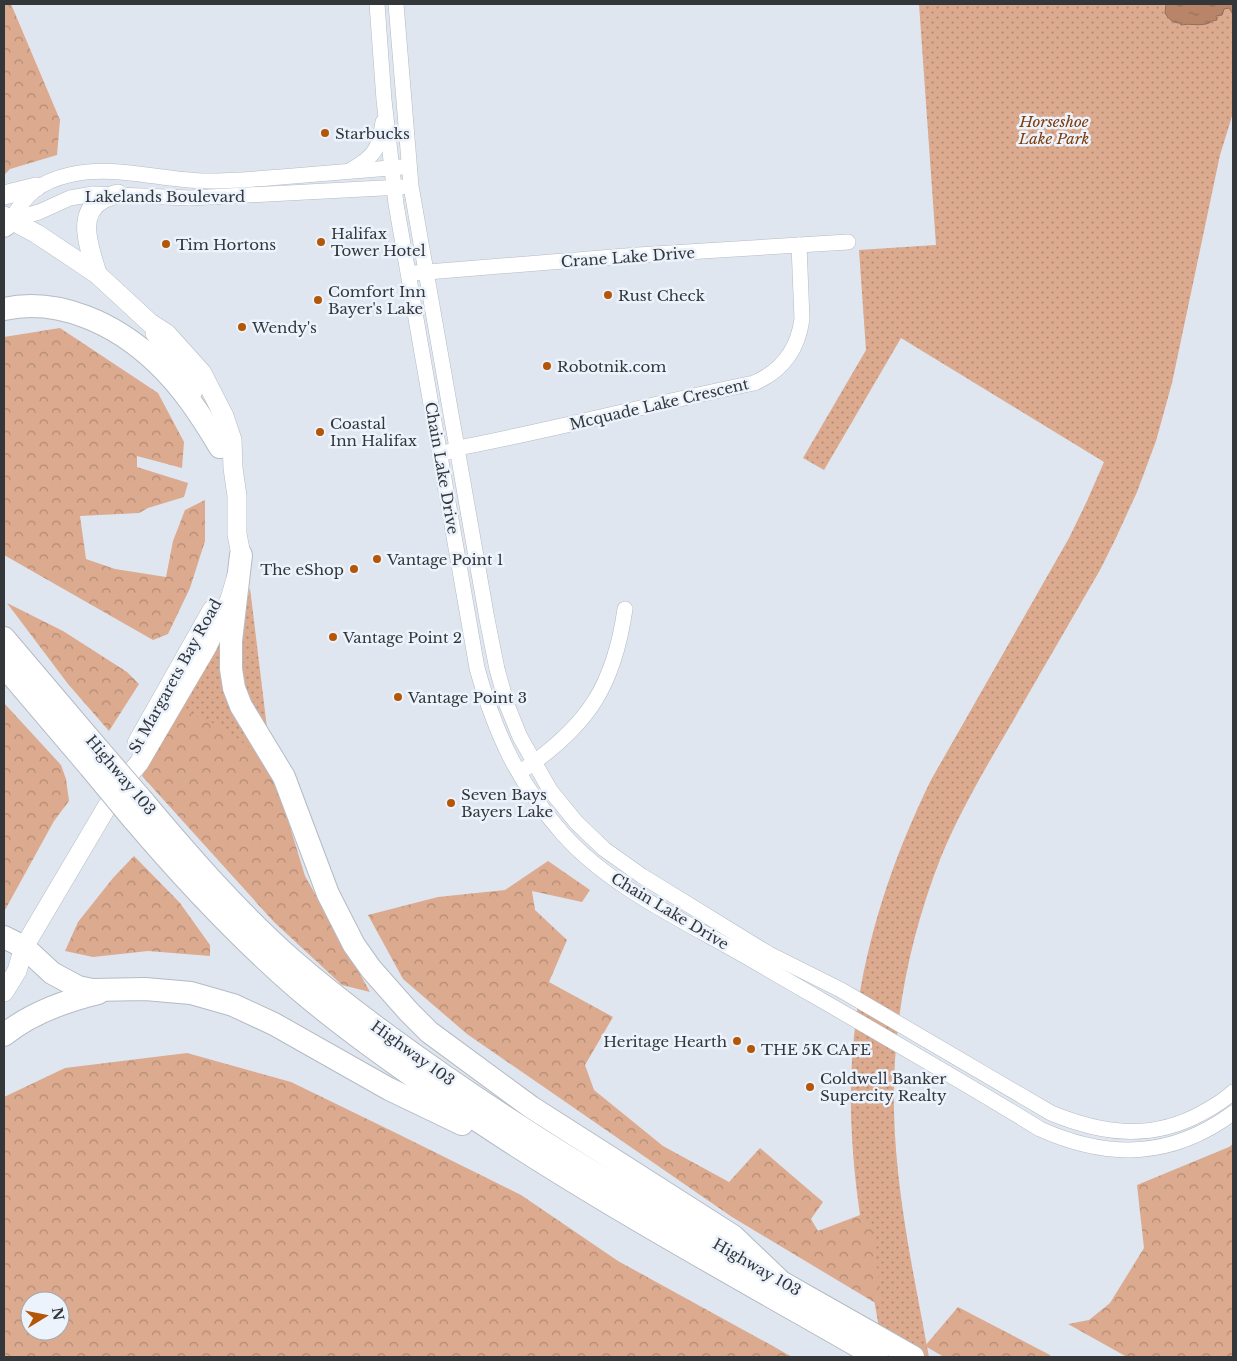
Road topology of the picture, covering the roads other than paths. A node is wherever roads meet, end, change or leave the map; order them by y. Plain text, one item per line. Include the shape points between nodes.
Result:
1 (377, 4) edge
2 (396, 4) edge
3 (397, 22) junction
4 (379, 23) junction
5 (384, 100) junction
6 (409, 166) junction
7 (392, 168) junction
8 (350, 171) junction
9 (411, 186) junction
10 (36, 187) junction
11 (394, 187) junction
12 (118, 194) junction
13 (4, 195) edge
14 (6, 221) edge
15 (848, 242) dead end
16 (799, 245) junction
17 (425, 272) junction
18 (408, 273) junction
19 (97, 274) junction
20 (4, 308) edge
21 (150, 323) junction
22 (220, 447) junction
23 (458, 448) junction
24 (440, 455) junction
25 (233, 468) junction
26 (239, 545) junction
27 (625, 609) dead end
28 (4, 631) edge
29 (4, 638) edge
30 (4, 666) edge
31 (36, 675) junction
32 (94, 758) junction
33 (533, 762) junction
34 (518, 772) junction
35 (138, 810) junction
36 (4, 938) edge
37 (24, 947) junction
38 (4, 968) edge
39 (114, 989) junction
40 (4, 992) edge
41 (4, 1035) edge
42 (1233, 1092) edge
43 (1233, 1114) edge
44 (542, 1163) junction
45 (778, 1279) junction
46 (877, 1347) edge
47 (913, 1357) edge

1 - 4 street, Chain Lake Drive
2 - 3 street, Chain Lake Drive
3 - 4 street
3 - 6 street, Chain Lake Drive
4 - 5 street, Chain Lake Drive
5 - 7 street, Chain Lake Drive
5 - 8 street via 380,142 376,151
6 - 7 street, Lakelands Boulevard
6 - 9 street, Chain Lake Drive
7 - 8 street, Lakelands Boulevard
7 - 11 street, Chain Lake Drive
8 - 10 street, Lakelands Boulevard via 210,181 92,171 63,176
9 - 11 street, Lakelands Boulevard
9 - 17 street, Chain Lake Drive
10 - 13 main road
10 - 14 street, Lakelands Boulevard
11 - 12 street, Lakelands Boulevard via 190,198
11 - 18 street, Chain Lake Drive
12 - 14 street, Lakelands Boulevard via 70,198 39,212
12 - 19 main road via 97,204 87,223 88,244
14 - 19 main road, St Margarets Bay Road via 37,234
15 - 16 street, Crane Lake Drive
16 - 17 street, Crane Lake Drive
16 - 23 street, Mcquade Lake Crescent via 800,331 787,359 764,379
17 - 18 street, Crane Lake Drive
17 - 23 street, Chain Lake Drive
18 - 24 street, Chain Lake Drive
19 - 21 main road, St Margarets Bay Road
20 - 22 highway via 35,305 62,309 122,335 166,372 193,405
21 - 22 main road, St Margarets Bay Road via 202,405
21 - 25 main road, St Margarets Bay Road via 180,347 214,393 232,440
22 - 25 main road, St Margarets Bay Road
23 - 24 street, Mcquade Lake Crescent
23 - 33 street, Chain Lake Drive via 497,669 507,705
24 - 34 street, Chain Lake Drive via 477,668 495,727
25 - 26 main road, St Margarets Bay Road
26 - 37 main road, St Margarets Bay Road via 238,572 230,599 207,647 139,763 118,788
26 - 45 highway via 230,641 234,688 241,706 284,778 328,894 354,945 371,969 429,1032 531,1107 733,1236
27 - 33 street via 616,658 600,693 571,732
28 - 31 highway
29 - 31 highway, Highway 103
30 - 32 highway, Highway 103
31 - 32 highway, Highway 103
32 - 35 highway, Highway 103, bridge
33 - 34 street
33 - 42 street, Chain Lake Drive via 576,822 642,876 769,954 841,990 1051,1113 1095,1128 1120,1132 1147,1131 1190,1120
34 - 43 street, Chain Lake Drive via 564,835 591,861 638,895 1040,1129 1080,1144 1139,1150 1180,1143
35 - 44 highway, Highway 103 via 228,924 299,989 400,1068
35 - 45 highway, Highway 103 via 265,935 373,1025 552,1148
36 - 37 highway
37 - 38 main road, St Margarets Bay Road
37 - 39 highway via 41,964 71,985 92,990
37 - 40 main road, St Margarets Bay Road via 17,972
39 - 41 highway via 42,1011
39 - 44 highway via 191,993 234,1005 389,1089
44 - 46 highway, Highway 103 via 626,1213
45 - 46 highway, Highway 103
46 - 47 highway, Highway 103

